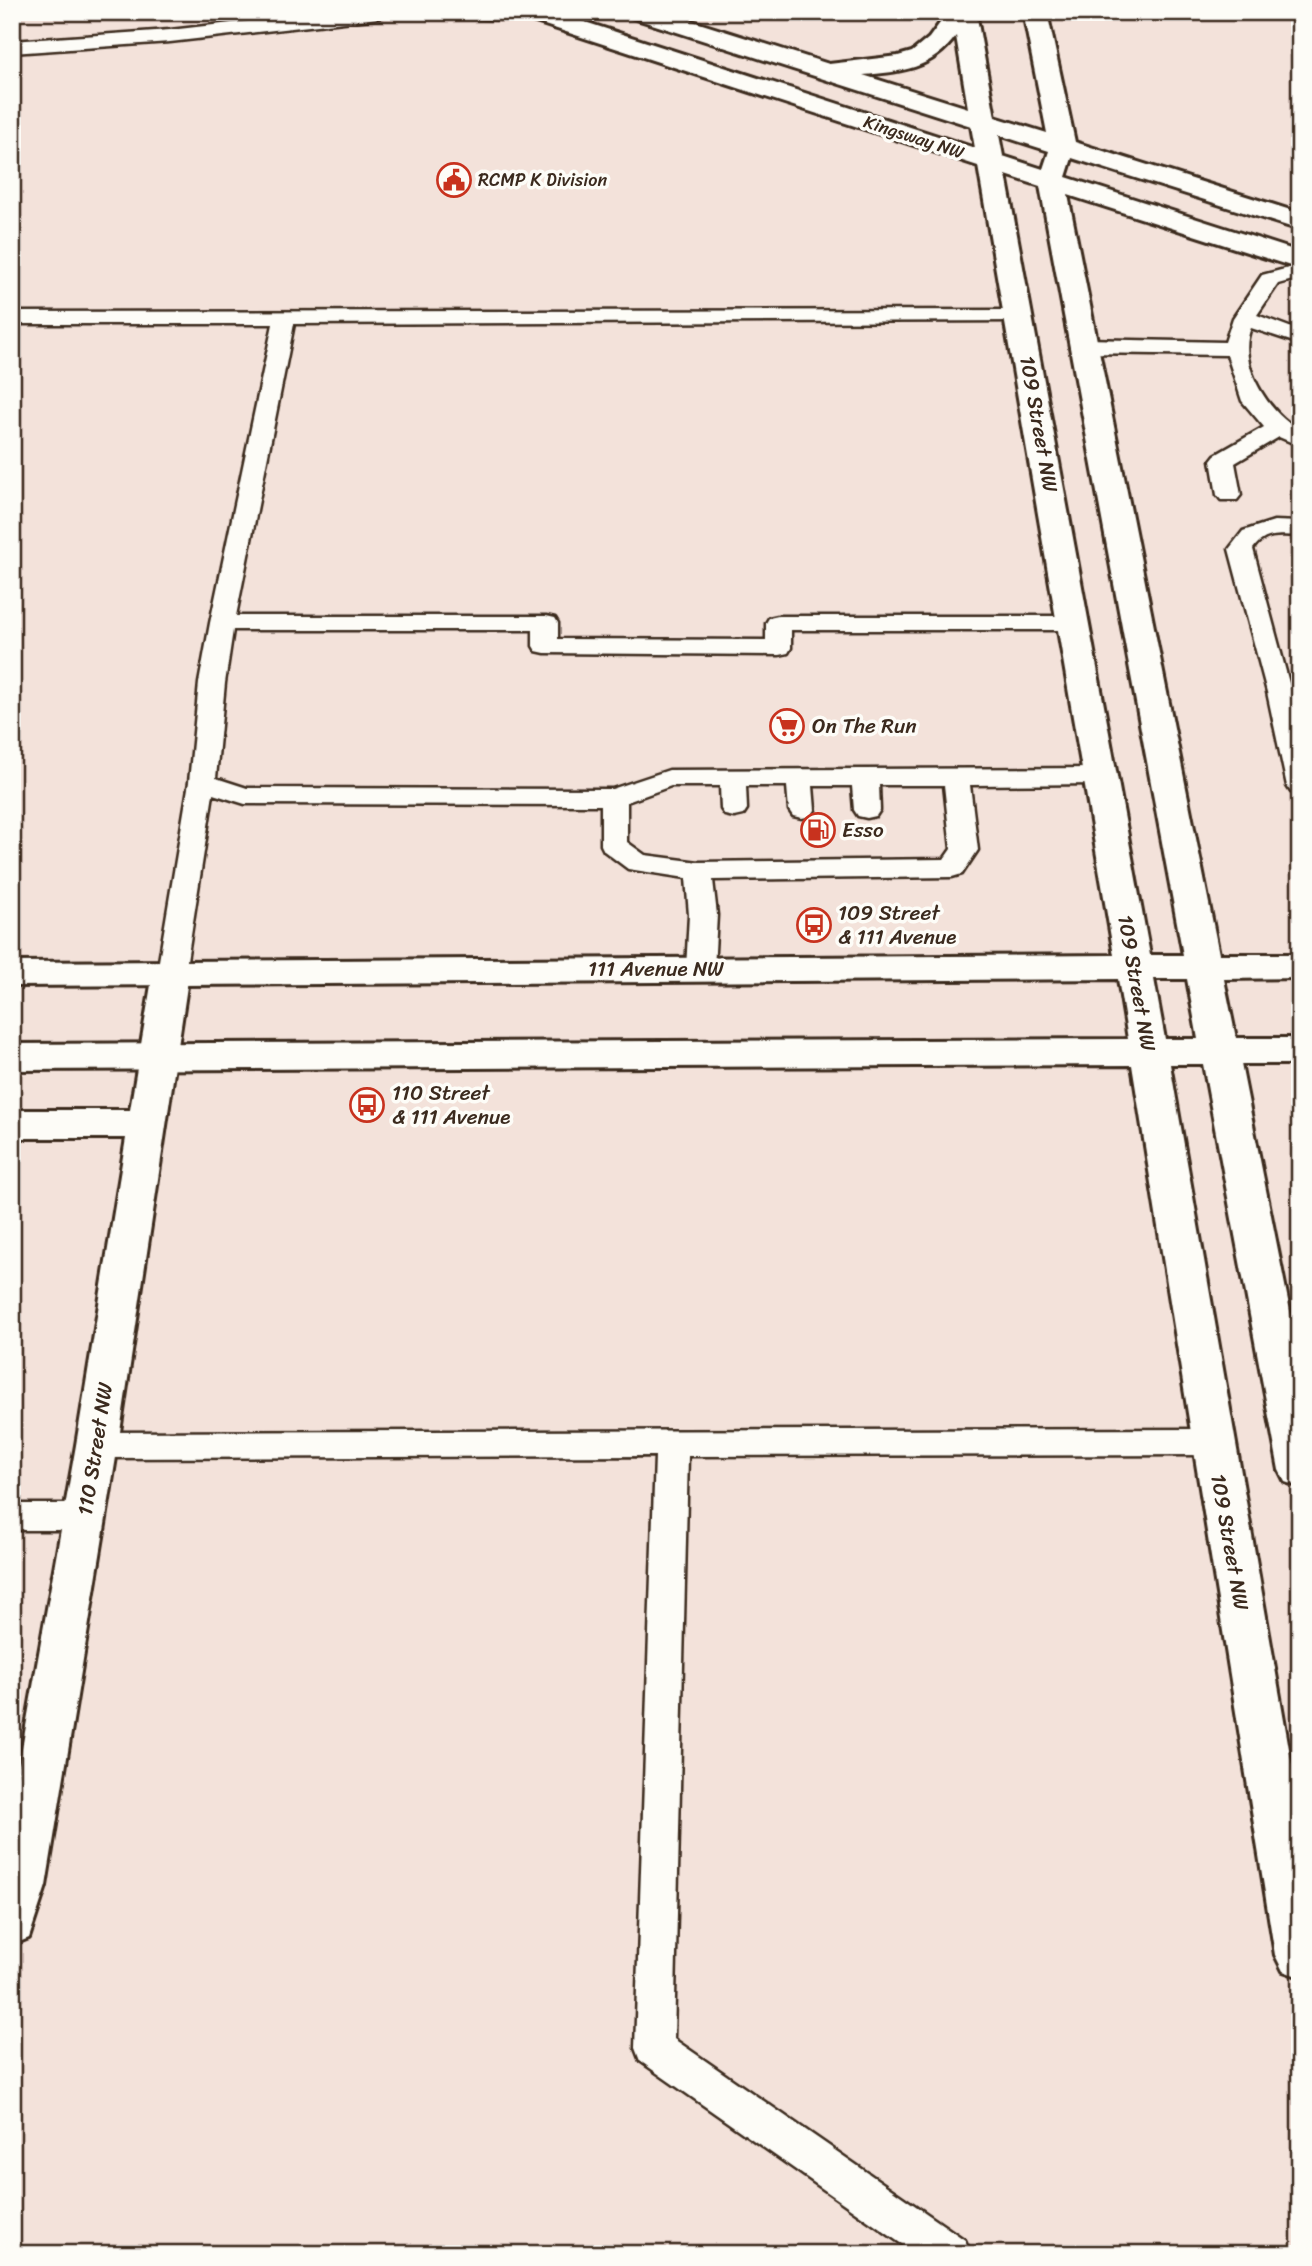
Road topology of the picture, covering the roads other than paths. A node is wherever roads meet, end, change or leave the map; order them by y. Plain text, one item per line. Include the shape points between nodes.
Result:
1 (304, 12) edge
2 (379, 12) edge
3 (471, 12) edge
4 (639, 12) edge
5 (962, 12) edge
6 (1035, 12) edge
7 (534, 14) edge
8 (281, 23) junction
9 (12, 47) edge
10 (823, 71) junction
11 (983, 122) junction
12 (1063, 147) junction
13 (992, 162) junction
14 (1052, 181) junction
15 (1300, 222) edge
16 (1300, 261) edge
17 (1300, 271) edge
18 (1020, 316) junction
19 (285, 317) junction
20 (12, 318) edge
21 (1244, 318) junction
22 (1300, 338) edge
23 (1084, 346) junction
24 (1237, 349) junction
25 (1278, 428) junction
26 (1300, 439) edge
27 (1229, 495) dead end
28 (1300, 529) edge
29 (222, 623) junction
30 (1073, 623) junction
31 (1101, 776) junction
32 (865, 777) junction
33 (956, 777) junction
34 (733, 778) junction
35 (799, 778) junction
36 (202, 782) junction
37 (1300, 786) edge
38 (614, 797) junction
39 (734, 809) dead end
40 (802, 810) dead end
41 (867, 810) dead end
42 (699, 871) junction
43 (1134, 966) junction
44 (1204, 966) junction
45 (1300, 966) edge
46 (700, 969) junction
47 (171, 973) junction
48 (12, 974) edge
49 (1300, 1051) edge
50 (1149, 1052) junction
51 (1221, 1052) junction
52 (12, 1057) edge
53 (156, 1057) junction
54 (12, 1124) edge
55 (146, 1124) junction
56 (1213, 1442) junction
57 (97, 1445) junction
58 (672, 1445) junction
59 (1298, 1449) edge
60 (12, 1517) edge
61 (85, 1517) junction
62 (12, 1923) edge
63 (1300, 1955) edge
64 (951, 2254) edge

1 - 8 lane
2 - 8 lane
3 - 7 lane
4 - 10 main road, Kingsway NW
5 - 10 main road via 928,54
5 - 11 main road, 109 Street NW
6 - 12 main road
7 - 13 main road, Kingsway NW
8 - 9 lane
10 - 11 main road, Kingsway NW
11 - 12 main road, Kingsway NW
11 - 13 main road, 109 Street NW
12 - 14 main road
12 - 15 main road, Kingsway NW
13 - 14 main road, Kingsway NW
13 - 18 main road, 109 Street NW
14 - 16 main road, Kingsway NW
14 - 23 main road
17 - 21 lane via 1270,280
18 - 19 lane
18 - 30 main road, 109 Street NW
19 - 20 lane
19 - 29 lane
21 - 22 lane
21 - 24 lane via 1235,339
23 - 24 lane
23 - 44 main road
24 - 25 lane via 1253,401
25 - 26 lane
25 - 27 lane via 1223,460
28 - 37 lane via 1254,533 1241,549
29 - 30 lane via 546,623 545,646 779,648 778,623
29 - 36 lane
30 - 31 main road, 109 Street NW
31 - 33 lane
31 - 43 main road, 109 Street NW
32 - 33 lane
32 - 35 lane
32 - 41 lane
33 - 42 lane via 965,850 953,868 873,860 736,860
34 - 35 lane
34 - 38 lane via 669,778
34 - 39 lane
35 - 40 lane
36 - 38 lane via 245,796
36 - 47 lane
38 - 42 lane via 614,845 638,863
42 - 46 lane via 703,915
43 - 44 main road, 111 Avenue NW
43 - 46 main road, 111 Avenue NW
43 - 50 main road, 109 Street NW
44 - 45 main road, 111 Avenue NW
44 - 51 main road
46 - 47 main road, 111 Avenue NW
47 - 48 main road, 111 Avenue NW
47 - 53 main road, 110 Street NW
49 - 51 main road
50 - 51 main road
50 - 53 main road
50 - 56 main road, 109 Street NW
51 - 59 main road
52 - 53 main road
53 - 55 main road, 110 Street NW
54 - 55 main road
55 - 57 main road, 110 Street NW
56 - 58 lane
56 - 63 main road, 109 Street NW
57 - 58 lane
57 - 61 main road, 110 Street NW
58 - 64 lane via 654,2048
60 - 61 lane
61 - 62 main road, 110 Street NW

